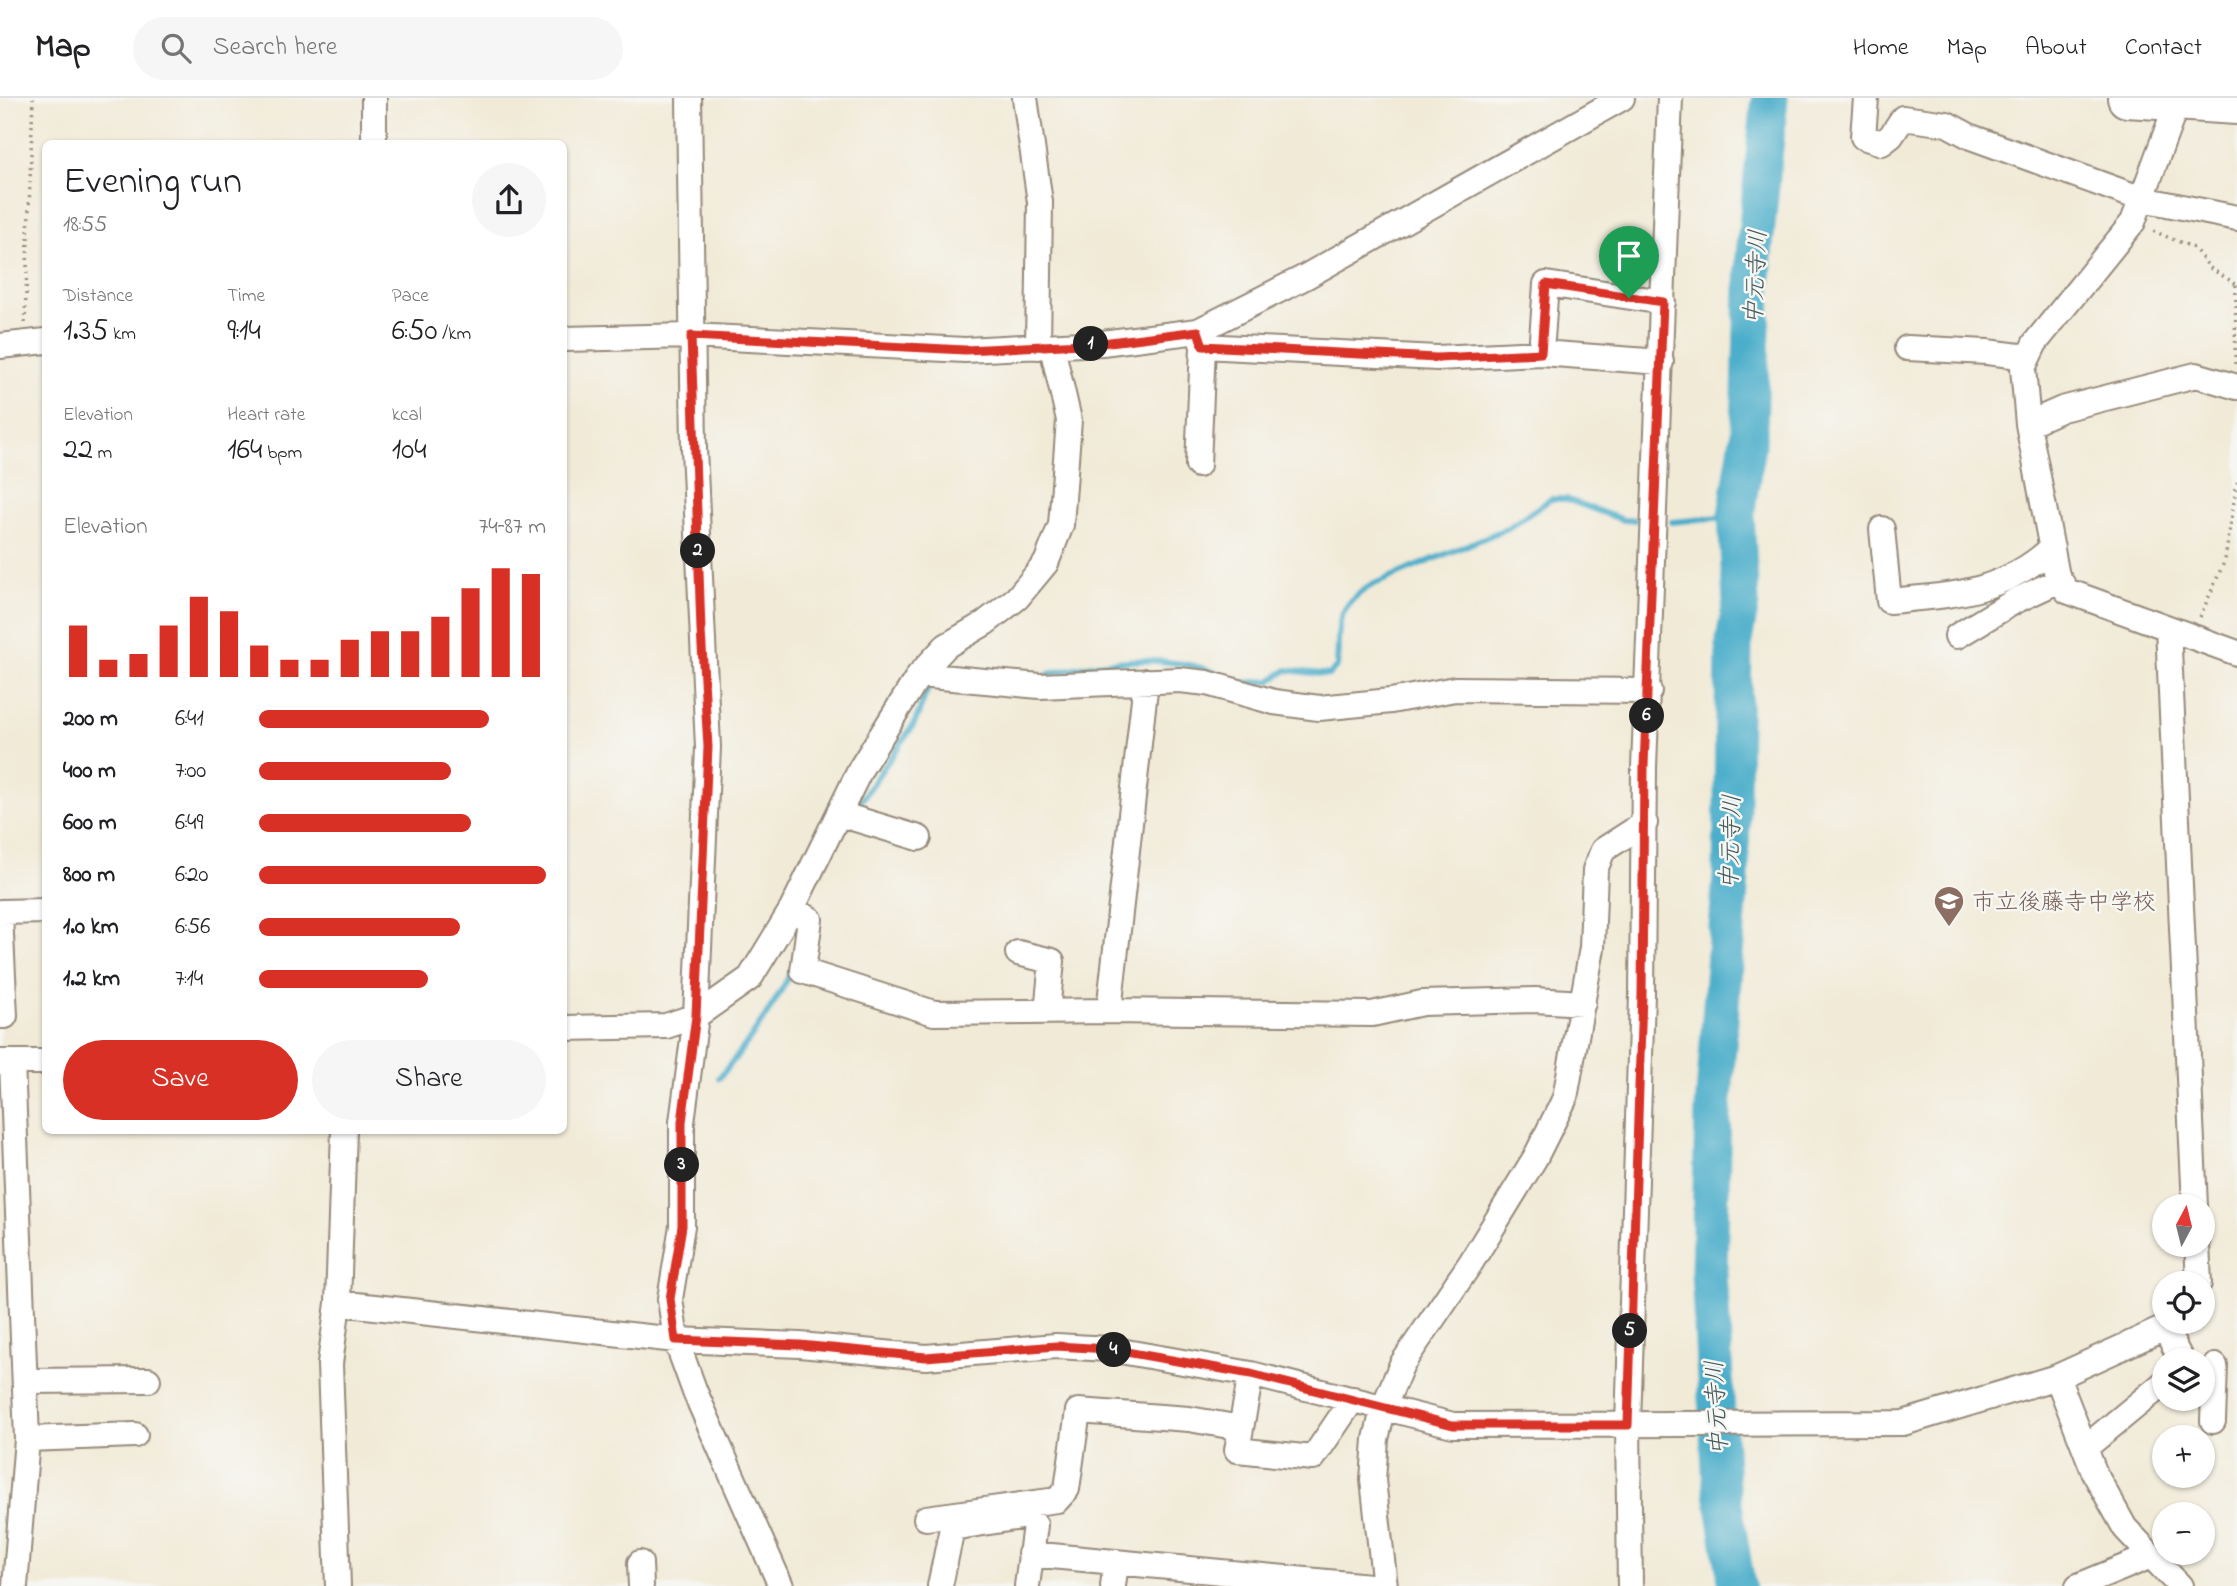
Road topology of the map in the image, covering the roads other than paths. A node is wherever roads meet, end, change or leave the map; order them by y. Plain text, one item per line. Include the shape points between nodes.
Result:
1 (374, 98) edge
2 (689, 98) edge
3 (1025, 98) edge
4 (1622, 98) edge
5 (1670, 98) edge
6 (1866, 98) edge
7 (2127, 98) edge
8 (2187, 100) edge
9 (2237, 105) edge
10 (374, 140) edge
11 (2138, 208) junction
12 (2237, 218) edge
13 (1663, 302) junction
14 (691, 336) junction
15 (567, 339) edge
16 (1200, 339) junction
17 (1045, 347) junction
18 (1907, 348) dead end
19 (1541, 353) junction
20 (2028, 357) junction
21 (1661, 362) junction
22 (2236, 386) edge
23 (2028, 424) junction
24 (1198, 465) dead end
25 (1882, 529) dead end
26 (2052, 548) junction
27 (2060, 580) junction
28 (2168, 628) junction
29 (1957, 636) dead end
30 (2237, 653) edge
31 (919, 675) junction
32 (1146, 681) junction
33 (1649, 691) junction
34 (839, 814) junction
35 (1645, 823) junction
36 (919, 838) dead end
37 (792, 909) junction
38 (42, 911) edge
39 (0, 913) edge
40 (1018, 953) dead end
41 (1, 966) edge
42 (1583, 1003) junction
43 (1110, 1011) junction
44 (1047, 1012) junction
45 (0, 1016) edge
46 (696, 1016) junction
47 (567, 1028) edge
48 (6, 1062) edge
49 (42, 1062) edge
50 (344, 1134) edge
51 (2194, 1194) edge
52 (338, 1303) junction
53 (2153, 1334) edge
54 (676, 1340) junction
55 (2218, 1367) edge
56 (1251, 1374) junction
57 (2057, 1377) junction
58 (148, 1380) dead end
59 (24, 1381) junction
60 (2152, 1393) edge
61 (1353, 1399) junction
62 (1384, 1406) junction
63 (2213, 1421) dead end
64 (1639, 1425) junction
65 (1241, 1428) junction
66 (135, 1435) dead end
67 (27, 1439) junction
68 (2085, 1448) junction
69 (926, 1518) dead end
70 (1030, 1554) junction
71 (2151, 1556) junction
72 (1115, 1574) edge
73 (15, 1586) edge
74 (338, 1586) edge
75 (781, 1586) edge
76 (940, 1586) edge
77 (1027, 1586) edge
78 (1370, 1586) edge
79 (1385, 1586) edge
80 (1630, 1586) edge
81 (2078, 1586) edge
82 (2180, 1586) edge

1 - 10 street
2 - 14 street
3 - 17 street via 1040,202
4 - 16 street
5 - 13 street
6 - 11 street via 1863,137 1869,141 1882,143 1903,118 1947,124
7 - 8 main road
8 - 9 main road
8 - 11 street
11 - 12 street
11 - 20 street
13 - 19 street via 1546,284
13 - 21 street
14 - 15 street
14 - 17 street via 965,350
14 - 46 street via 708,747
16 - 17 street
16 - 19 street via 1437,358
16 - 24 street
17 - 31 street via 1069,420 1061,525 1046,563 1017,598 946,646
18 - 20 street
19 - 21 street
20 - 23 street via 2023,369
21 - 33 street
22 - 23 street via 2196,375 2062,409
23 - 26 street
25 - 26 street via 1889,601 1973,593 2030,569
26 - 27 street
27 - 28 street via 2067,591
27 - 29 street
28 - 30 street
28 - 51 street
31 - 32 street via 1040,687
31 - 34 street via 884,727
32 - 33 street via 1207,683 1274,702 1319,708 1455,689
32 - 43 street
33 - 35 street
34 - 36 street
34 - 37 street
35 - 42 street via 1603,850 1595,870 1592,948
35 - 64 street
37 - 44 street via 810,919 803,971 934,1013
37 - 46 street via 750,978
38 - 39 street
39 - 41 street
40 - 44 street via 1052,961
41 - 45 street via 5,1016
42 - 43 street via 1422,1003 1372,1014
42 - 62 street via 1565,1098 1535,1158 1402,1364
43 - 44 street
46 - 47 street via 666,1026
46 - 54 street via 682,1122 682,1226 670,1299
48 - 49 street
48 - 59 street
50 - 52 street
52 - 54 street
52 - 74 street via 330,1364
53 - 57 street
54 - 56 street via 926,1357 1056,1346 1109,1349
54 - 75 street
55 - 63 street
56 - 61 street
56 - 65 street
57 - 64 street via 1903,1423
57 - 68 street
58 - 59 street
59 - 67 street
60 - 68 street
61 - 62 street
61 - 65 street via 1313,1458 1237,1450
62 - 64 street via 1453,1425
62 - 79 street via 1373,1480
64 - 80 street
65 - 69 street via 1189,1419 1078,1411 1068,1489 1057,1500
66 - 67 street
67 - 73 street
68 - 71 street via 2125,1528
70 - 72 street
70 - 76 street via 1035,1525 1027,1516 951,1528
70 - 77 street
71 - 81 street
71 - 82 street
72 - 78 street

